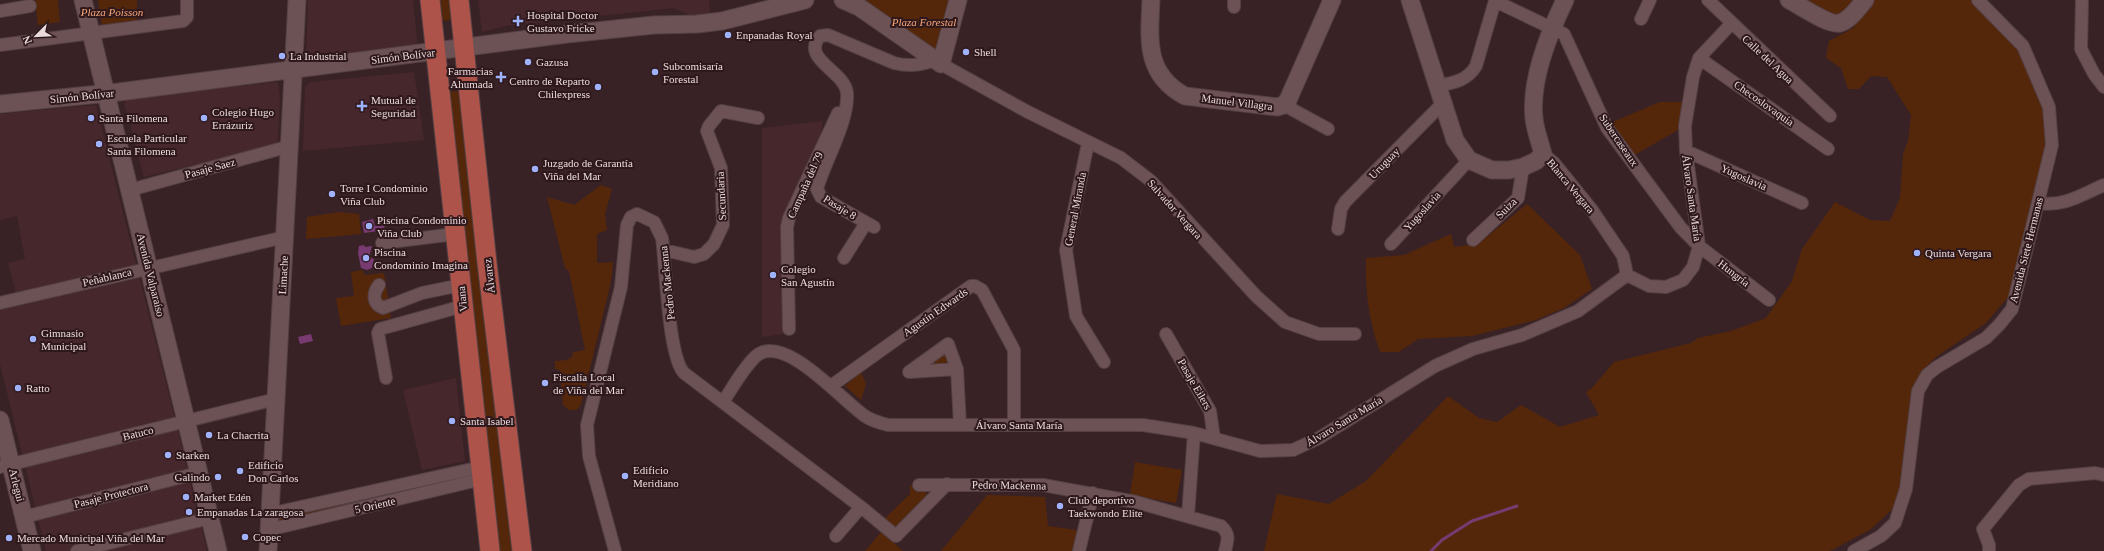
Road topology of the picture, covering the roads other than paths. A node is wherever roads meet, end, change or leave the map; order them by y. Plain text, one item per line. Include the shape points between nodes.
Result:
1 (83, 0) edge
2 (90, 0) edge
3 (187, 0) edge
4 (298, 0) edge
5 (430, 0) edge
6 (459, 0) edge
7 (805, 0) edge
8 (844, 0) edge
9 (958, 0) edge
10 (1151, 0) edge
11 (1332, 0) edge
12 (1410, 0) edge
13 (1565, 0) edge
14 (1650, 0) edge
15 (1708, 0) edge
16 (1789, 0) edge
17 (1865, 0) edge
18 (1978, 0) edge
19 (2082, 0) edge
20 (1495, 1) edge
21 (776, 4) edge
22 (859, 4) edge
23 (30, 6) dead end
24 (0, 11) edge
25 (1641, 19) dead end
26 (1730, 24) junction
27 (1553, 27) junction
28 (91, 32) junction
29 (0, 44) edge
30 (464, 48) junction
31 (434, 52) junction
32 (1699, 58) junction
33 (938, 62) junction
34 (294, 70) junction
35 (1436, 86) junction
36 (2104, 87) edge
37 (106, 93) junction
38 (847, 94) junction
39 (0, 104) edge
40 (1442, 104) junction
41 (1284, 105) junction
42 (1830, 116) dead end
43 (758, 118) dead end
44 (1328, 129) dead end
45 (1088, 143) junction
46 (290, 146) junction
47 (1828, 149) dead end
48 (1686, 151) junction
49 (1543, 154) junction
50 (1470, 160) junction
51 (1523, 167) junction
52 (2104, 185) edge
53 (817, 189) joint
54 (130, 190) junction
55 (1802, 203) dead end
56 (2038, 203) junction
57 (1338, 229) dead end
58 (455, 234) junction
59 (285, 236) junction
60 (1473, 240) dead end
61 (382, 243) dead end
62 (1391, 244) dead end
63 (1699, 246) junction
64 (664, 250) junction
65 (458, 255) junction
66 (844, 258) dead end
67 (487, 263) junction
68 (149, 268) junction
69 (1627, 274) junction
70 (379, 285) dead end
71 (461, 285) junction
72 (1769, 300) dead end
73 (0, 303) edge
74 (463, 306) junction
75 (789, 329) dead end
76 (1166, 334) dead end
77 (1355, 334) dead end
78 (1104, 362) dead end
79 (957, 369) dead end
80 (386, 378) dead end
81 (831, 386) junction
82 (276, 399) junction
83 (722, 402) junction
84 (0, 420) edge
85 (185, 421) junction
86 (960, 425) junction
87 (1014, 425) junction
88 (1194, 432) junction
89 (1214, 438) junction
90 (6, 466) edge
91 (198, 473) junction
92 (482, 473) junction
93 (2104, 475) edge
94 (947, 484) junction
95 (919, 485) dead end
96 (1093, 493) junction
97 (861, 507) junction
98 (1188, 516) junction
99 (24, 517) junction
100 (210, 518) junction
101 (269, 522) junction
102 (836, 536) dead end
103 (1083, 550) edge
104 (32, 551) edge
105 (77, 551) edge
106 (218, 551) edge
107 (268, 551) edge
108 (490, 551) edge
109 (522, 551) edge
110 (615, 551) edge
111 (1225, 551) edge
112 (1854, 551) edge
113 (1989, 551) edge

1 - 28 main road, Avenida Valparaíso
2 - 28 street
3 - 28 street via 186,19
4 - 34 main road, Limache
5 - 31 main road, Viana
6 - 30 main road, Álvarez
7 - 21 main road, Simón Bolívar
8 - 22 main road
9 - 33 main road
10 - 41 main road, Manuel Villagra via 1153,62 1172,89 1185,96 1277,107
11 - 41 main road, Manuel Villagra
12 - 35 main road
13 - 27 main road, Blanca Vergara
14 - 25 street
15 - 26 street, Calle del Agua
16 - 17 main road via 1832,24 1841,23 1851,16
18 - 56 street, Avenida Siete Hermanas via 2023,46 2049,107 2052,145
19 - 36 street via 2081,49
20 - 27 street, Subercaseaux
20 - 35 street via 1471,75 1460,81
21 - 30 main road, Simón Bolívar via 722,21 654,25
22 - 33 main road
23 - 24 street
26 - 32 street, Álvaro Santa María
26 - 42 street, Calle del Agua
27 - 49 main road, Blanca Vergara via 1534,86 1534,118
27 - 63 street, Subercaseaux via 1564,34 1607,128 1681,228
28 - 29 street
28 - 37 main road, Avenida Valparaíso
30 - 31 main road, Simón Bolívar
30 - 67 main road, Álvarez
31 - 34 main road, Simón Bolívar
31 - 58 main road, Viana
32 - 47 street, Checoslovaquia
32 - 48 street, Álvaro Santa María via 1693,77 1685,126
33 - 38 street via 906,66 835,37 820,36 815,41 816,55 841,80
33 - 45 street, Salvador Vergara
34 - 37 main road, Simón Bolívar
34 - 46 main road, Limache
35 - 40 main road
37 - 39 main road, Simón Bolívar
37 - 54 main road, Avenida Valparaíso
38 - 53 street, Campaña del 79 via 841,124
38 - 75 street, Campaña del 79 via 789,218
40 - 50 main road via 1455,140
40 - 57 street, Uruguay via 1345,202 1341,209
41 - 44 street
43 - 64 street, Secundaria via 721,111 709,126 708,137 722,176 723,225 714,244 704,254 694,257
45 - 77 street, Salvador Vergara via 1121,158 1151,181 1256,296 1285,322 1319,334
45 - 78 street, General Miranda via 1066,250 1067,264 1076,316
46 - 54 street, Pasaje Saez
46 - 59 main road, Limache
48 - 55 street, Yugoslavia
48 - 63 street, Álvaro Santa María
49 - 51 main road via 1536,161
49 - 69 street, Blanca Vergara via 1554,163 1592,210 1623,256
50 - 51 main road via 1492,170
50 - 62 street, Yugoslavia
51 - 60 street, Suiza via 1518,198
52 - 56 street via 2065,203
53 - 66 street, Pasaje 8 via 821,197 870,225
54 - 68 main road, Avenida Valparaíso
56 - 112 street, Avenida Siete Hermanas via 2012,309 1986,338 1927,375 1918,391 1906,489 1895,523 1881,536
58 - 61 street
58 - 65 main road, Viana
59 - 68 street, Peñablanca
59 - 82 main road, Limache
63 - 69 street, Álvaro Santa María via 1693,267 1682,280 1666,287 1649,286
63 - 72 street, Hungría
64 - 83 street, Pedro Mackenna via 678,366
64 - 110 street, Pedro Mackenna via 662,238 654,222 641,214 634,214 627,226 621,287 588,416 589,456
65 - 67 main road via 463,262
65 - 71 main road, Viana
67 - 109 main road, Álvarez
68 - 73 street, Peñablanca
68 - 85 main road, Avenida Valparaíso
69 - 89 street, Álvaro Santa María via 1578,311 1522,335 1473,349 1435,366 1319,438 1293,450 1260,451
70 - 71 street via 374,296 375,301 383,308 422,294
71 - 74 main road, Viana
74 - 80 street via 380,329 378,333
74 - 92 main road, Viana
76 - 89 street, Pasaje Eilers via 1210,411
79 - 86 street
81 - 83 street, Álvaro Santa María via 786,354 772,351 755,357
81 - 86 street, Álvaro Santa María via 864,416 879,423
81 - 87 street, Agustín Edwards via 971,286 975,286 982,290 1014,350
82 - 85 street, Batuco
82 - 101 main road, Limache
83 - 97 street, Pedro Mackenna
84 - 90 main road, Arlegui
85 - 90 street, Batuco
85 - 91 main road, Avenida Valparaíso
86 - 87 street, Álvaro Santa María
87 - 88 street, Álvaro Santa María via 1143,425
88 - 89 street, Álvaro Santa María
88 - 98 street
90 - 99 main road, Arlegui
91 - 99 street, Pasaje Protectora
91 - 100 main road, Avenida Valparaíso
92 - 101 street, 5 Oriente
92 - 108 main road, Viana
93 - 113 street via 2095,473 2029,479 2019,484 1983,529
94 - 95 street, Pedro Mackenna
94 - 96 street, Pedro Mackenna via 1043,485
94 - 97 street, Pedro Mackenna via 896,536
96 - 98 street, Pedro Mackenna
96 - 103 street
97 - 102 street
98 - 111 street, Pedro Mackenna via 1221,526 1227,532 1228,538
99 - 104 main road, Arlegui
100 - 105 street
100 - 106 main road, Avenida Valparaíso
101 - 107 main road, Limache

